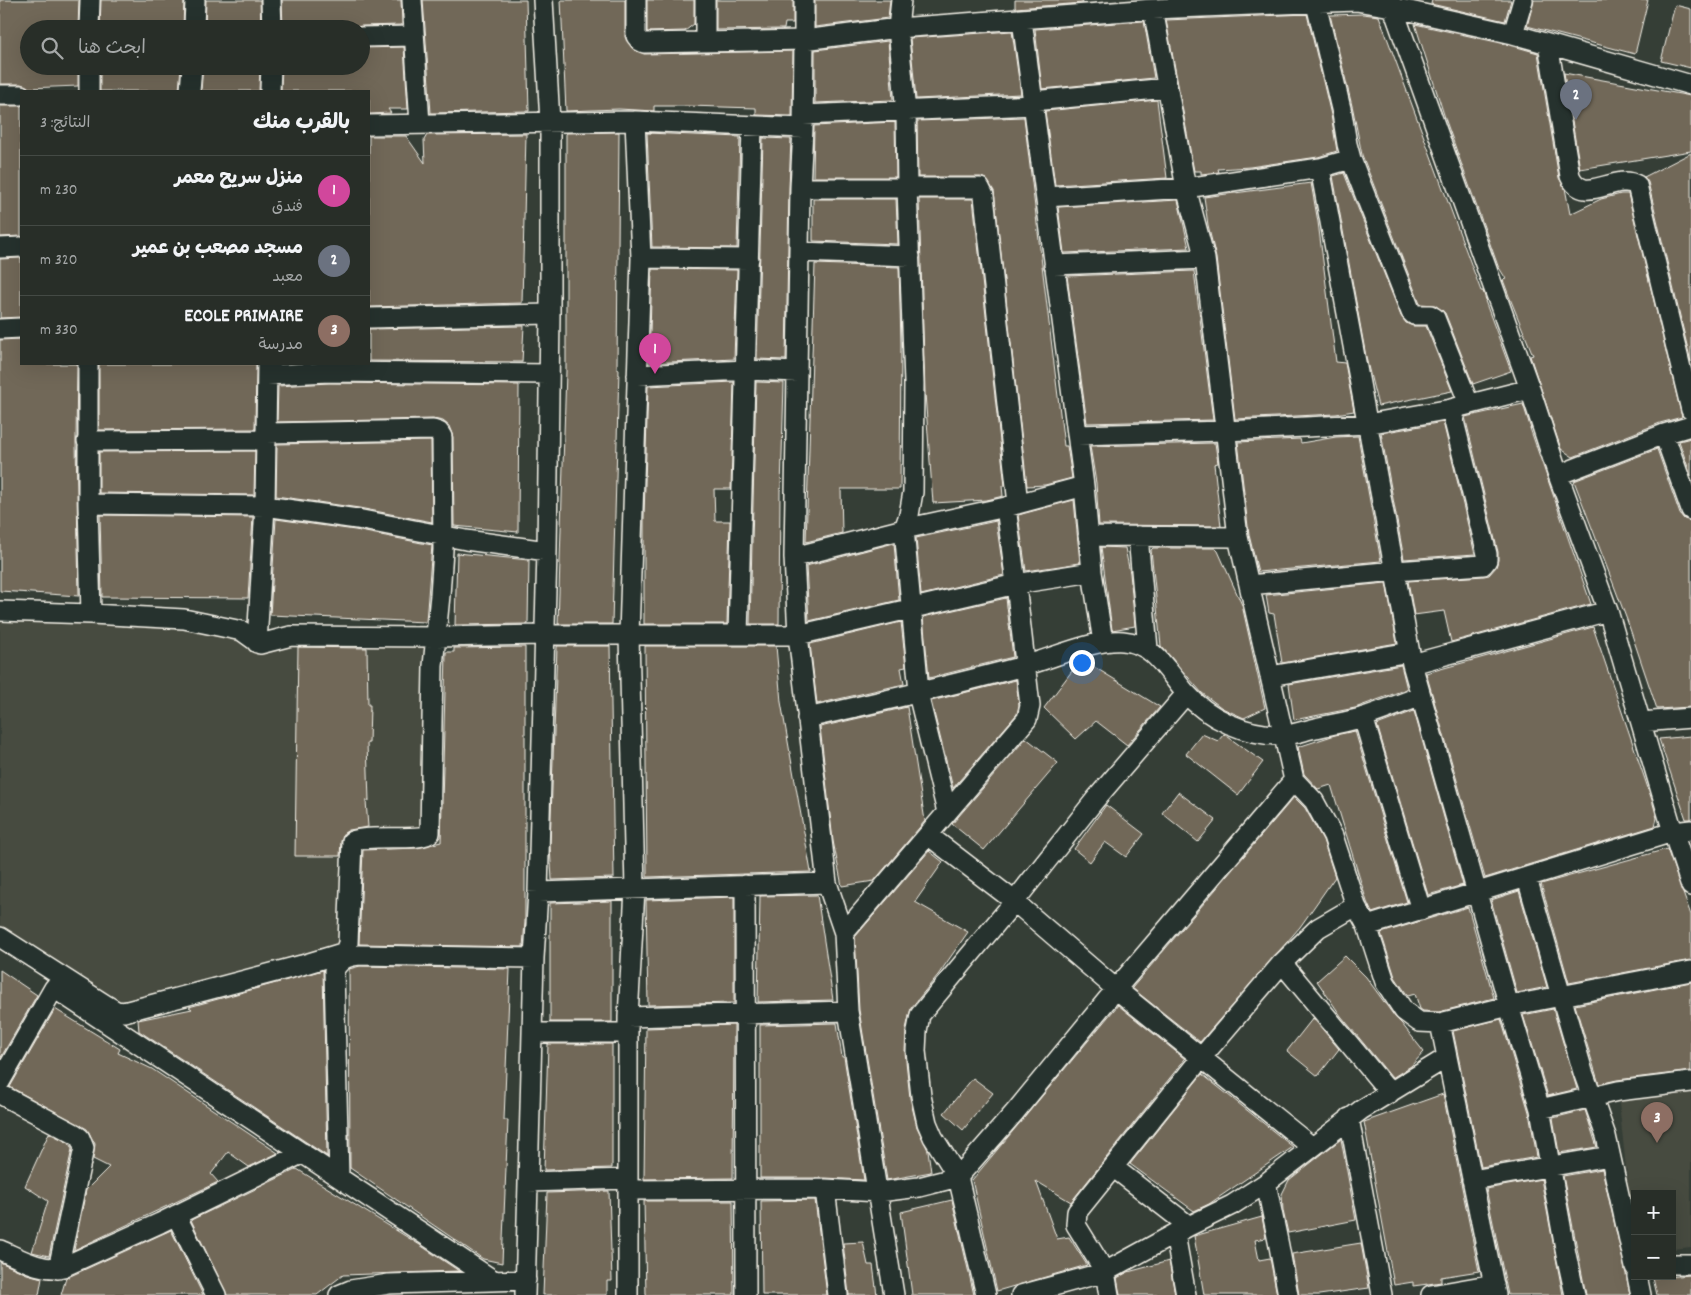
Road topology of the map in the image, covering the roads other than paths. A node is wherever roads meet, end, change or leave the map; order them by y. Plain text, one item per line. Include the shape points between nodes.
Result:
1 (90, 0) edge
2 (195, 0) edge
3 (271, 0) edge
4 (412, 0) edge
5 (543, 0) edge
6 (636, 0) edge
7 (706, 0) edge
8 (804, 0) edge
9 (902, 0) edge
10 (1522, 0) edge
11 (1356, 1) edge
12 (1284, 2) edge
13 (1316, 4) junction
14 (1391, 4) edge
15 (1117, 6) edge
16 (1153, 9) junction
17 (90, 20) edge
18 (194, 20) edge
19 (272, 20) edge
20 (1022, 20) junction
21 (898, 28) junction
22 (1513, 34) junction
23 (414, 36) junction
24 (370, 37) edge
25 (804, 40) junction
26 (705, 42) junction
27 (1548, 44) junction
28 (90, 75) edge
29 (191, 75) edge
30 (271, 75) edge
31 (1691, 85) edge
32 (1167, 88) junction
33 (89, 90) edge
34 (190, 90) edge
35 (270, 90) edge
36 (0, 95) edge
37 (20, 95) edge
38 (1033, 103) junction
39 (906, 111) junction
40 (635, 121) junction
41 (803, 121) junction
42 (550, 122) junction
43 (420, 124) junction
44 (370, 125) edge
45 (752, 126) junction
46 (1351, 159) junction
47 (1320, 168) junction
48 (906, 187) junction
49 (800, 188) junction
50 (1186, 188) junction
51 (1046, 197) junction
52 (20, 247) edge
53 (0, 248) edge
54 (800, 252) junction
55 (910, 256) junction
56 (641, 258) junction
57 (749, 259) junction
58 (1204, 259) junction
59 (1054, 264) junction
60 (550, 314) junction
61 (370, 318) edge
62 (20, 328) edge
63 (0, 329) edge
64 (88, 365) edge
65 (267, 369) edge
66 (747, 370) junction
67 (797, 372) junction
68 (549, 374) junction
69 (637, 375) junction
70 (1530, 389) junction
71 (1460, 407) junction
72 (1691, 410) edge
73 (1367, 424) junction
74 (1691, 426) edge
75 (1225, 431) junction
76 (1664, 434) junction
77 (1077, 435) junction
78 (266, 436) junction
79 (87, 441) junction
80 (1558, 475) junction
81 (1084, 486) junction
82 (88, 504) junction
83 (1690, 505) edge
84 (265, 506) junction
85 (1012, 506) junction
86 (904, 529) junction
87 (443, 536) junction
88 (1088, 536) junction
89 (1138, 536) junction
90 (1238, 537) junction
91 (547, 551) junction
92 (794, 557) junction
93 (1395, 571) junction
94 (1092, 572) junction
95 (1016, 584) junction
96 (1248, 585) junction
97 (910, 608) junction
98 (0, 611) edge
99 (1608, 611) junction
100 (91, 614) junction
101 (543, 635) junction
102 (629, 635) junction
103 (738, 635) junction
104 (798, 635) junction
105 (436, 637) junction
106 (1103, 642) junction
107 (257, 643) junction
108 (1148, 649) junction
109 (1411, 658) junction
110 (1026, 665) junction
111 (1270, 676) junction
112 (919, 693) junction
113 (1186, 694) junction
114 (1421, 696) junction
115 (1363, 717) junction
116 (807, 718) junction
117 (1691, 718) edge
118 (1641, 722) junction
119 (1284, 735) junction
120 (1294, 780) junction
121 (948, 812) junction
122 (1682, 831) edge
123 (928, 835) junction
124 (1527, 878) junction
125 (827, 884) junction
126 (745, 885) junction
127 (1691, 886) edge
128 (635, 889) junction
129 (538, 892) junction
130 (1478, 893) junction
131 (1014, 902) junction
132 (1356, 906) junction
133 (1421, 910) junction
134 (1367, 926) junction
135 (844, 933) junction
136 (0, 937) edge
137 (0, 952) edge
138 (534, 958) junction
139 (1282, 963) junction
140 (1691, 971) edge
141 (54, 988) junction
142 (1116, 988) junction
143 (1560, 997) junction
144 (1509, 1006) junction
145 (848, 1011) junction
146 (746, 1014) junction
147 (1440, 1023) junction
148 (628, 1025) junction
149 (532, 1033) junction
150 (1202, 1058) junction
151 (1446, 1058) junction
152 (0, 1082) edge
153 (1691, 1082) edge
154 (1390, 1093) junction
155 (0, 1094) edge
156 (1592, 1098) junction
157 (1540, 1109) junction
158 (1349, 1118) junction
159 (1312, 1147) junction
160 (303, 1153) junction
161 (1610, 1156) junction
162 (1113, 1167) junction
163 (1550, 1168) junction
164 (339, 1177) junction
165 (958, 1177) junction
166 (1472, 1180) junction
167 (528, 1182) junction
168 (1266, 1183) junction
169 (628, 1184) junction
170 (746, 1189) junction
171 (825, 1189) junction
172 (878, 1192) junction
173 (176, 1215) junction
174 (1182, 1230) junction
175 (1631, 1248) edge
176 (0, 1250) edge
177 (1676, 1264) edge
178 (1691, 1264) edge
179 (58, 1268) junction
180 (1105, 1272) junction
181 (493, 1280) junction
182 (1638, 1280) edge
183 (433, 1288) edge
184 (526, 1288) edge
185 (1495, 1290) edge
186 (216, 1295) edge
187 (339, 1295) edge
188 (628, 1295) edge
189 (746, 1295) edge
190 (838, 1295) edge
191 (894, 1295) edge
192 (986, 1295) edge
193 (1021, 1295) edge
194 (1109, 1295) edge
195 (1186, 1295) edge
196 (1288, 1295) edge
197 (1382, 1295) edge
198 (1431, 1295) edge
199 (1575, 1295) edge
200 (1641, 1295) edge

1 - 17 street
2 - 18 street
3 - 19 street
4 - 23 street
5 - 42 street
6 - 26 street via 636,36 640,41
7 - 26 street
8 - 25 street
9 - 21 street
10 - 22 street
11 - 13 street
11 - 14 street
12 - 13 street
12 - 16 street
13 - 46 street
14 - 22 street
14 - 70 street
15 - 16 street
15 - 20 street
16 - 32 street
20 - 21 street
20 - 38 street
21 - 25 street
21 - 39 street
22 - 27 street
23 - 24 street
23 - 43 street
25 - 26 street
25 - 41 street
27 - 31 street
27 - 72 street via 1573,182 1577,187 1589,189 1625,181 1640,191
28 - 33 street
29 - 34 street
30 - 35 street
32 - 38 street
32 - 50 street
36 - 37 street
38 - 39 street
38 - 51 street
39 - 41 street
39 - 48 street
40 - 42 street
40 - 45 street
40 - 56 street
41 - 45 street
41 - 49 street
42 - 43 street
42 - 60 street
43 - 44 street
45 - 57 street
46 - 47 street
46 - 71 street via 1411,312 1435,318
47 - 50 street
47 - 73 street
48 - 49 street
48 - 55 street
48 - 85 street via 980,188 984,196
49 - 54 street
50 - 51 street
50 - 58 street
51 - 59 street
52 - 53 street
54 - 55 street
54 - 67 street
55 - 86 street via 913,492
56 - 57 street
56 - 69 street
57 - 66 street
58 - 59 street
58 - 75 street
59 - 77 street
60 - 61 street
60 - 68 street
62 - 63 street
64 - 79 street
65 - 68 street
65 - 78 street
66 - 67 street
66 - 69 street
66 - 103 street
67 - 92 street
68 - 91 street
69 - 102 street
70 - 71 street
70 - 80 street
71 - 73 street
71 - 93 street via 1487,560 1478,566
73 - 75 street
73 - 93 street
74 - 76 street
75 - 77 street
75 - 90 street
76 - 80 street
76 - 83 street
77 - 81 street
78 - 79 street
78 - 84 street
78 - 87 street via 439,432 443,444
79 - 82 street
80 - 99 street
81 - 85 street
81 - 88 street
82 - 84 street
82 - 100 street
84 - 87 street
84 - 107 street
85 - 86 street
85 - 95 street
86 - 92 street
86 - 97 street
87 - 91 street
87 - 105 street
88 - 89 street
88 - 94 street
89 - 90 street
89 - 108 street
90 - 96 street
91 - 101 street
92 - 104 street
93 - 96 street
93 - 109 street
94 - 95 street
94 - 106 street
95 - 97 street
95 - 110 street
96 - 111 street
97 - 104 street
97 - 112 street
98 - 100 street
99 - 109 street
99 - 118 street
100 - 107 street via 184,619 242,631
101 - 102 street
101 - 105 street
101 - 129 street
102 - 103 street
102 - 128 street
103 - 104 street
104 - 116 street
105 - 107 street via 291,636
105 - 136 street via 430,833 423,837 379,836 352,841 345,952 120,1012
106 - 108 street via 1132,642
106 - 110 street
108 - 113 street
109 - 111 street
109 - 114 street
110 - 112 street
110 - 121 street via 1030,706 1027,719
111 - 119 street
112 - 116 street
112 - 121 street
113 - 119 street via 1227,723 1256,733
113 - 131 street via 1095,800
114 - 115 street
114 - 130 street
115 - 119 street
115 - 133 street
116 - 125 street
117 - 118 street
118 - 122 street
119 - 120 street
120 - 132 street via 1314,801 1333,836
120 - 142 street
121 - 123 street
122 - 124 street
122 - 127 street
123 - 131 street
123 - 135 street
124 - 130 street
124 - 143 street
125 - 126 street
125 - 135 street
126 - 128 street
126 - 146 street
128 - 129 street
128 - 148 street
129 - 138 street
130 - 133 street
130 - 144 street
131 - 142 street
131 - 165 street via 920,1015 916,1051 927,1122
132 - 134 street
132 - 139 street via 1318,928
133 - 134 street
134 - 147 street via 1385,982 1404,1011 1419,1022
135 - 145 street
137 - 141 street
138 - 149 street
138 - 164 street via 360,955 347,956 339,963 334,970
139 - 150 street
139 - 154 street
140 - 143 street
141 - 152 street
141 - 160 street
142 - 150 street
142 - 165 street
143 - 144 street
143 - 156 street
144 - 147 street
144 - 157 street
145 - 146 street
145 - 172 street
146 - 148 street
146 - 170 street
147 - 151 street
148 - 149 street
148 - 169 street
149 - 167 street
150 - 159 street
150 - 162 street
151 - 154 street
151 - 166 street
153 - 156 street via 1618,1091
154 - 158 street
155 - 179 street via 75,1134 83,1142
156 - 157 street
156 - 161 street
157 - 163 street
158 - 159 street
158 - 197 street
159 - 168 street
160 - 164 street
160 - 173 street
161 - 163 street
161 - 175 street
162 - 174 street
162 - 180 street via 1077,1212 1075,1220 1079,1232
163 - 166 street
163 - 199 street
164 - 181 street
165 - 172 street via 919,1187
165 - 192 street
166 - 185 street
167 - 169 street
167 - 184 street
168 - 174 street via 1232,1205
168 - 196 street
169 - 170 street
169 - 188 street
170 - 171 street
170 - 189 street
171 - 172 street
171 - 190 street
172 - 191 street
173 - 179 street
173 - 186 street
174 - 180 street
174 - 195 street
176 - 179 street via 43,1268
177 - 178 street
180 - 193 street
180 - 194 street
181 - 183 street
181 - 184 street
182 - 200 street
183 - 187 street via 389,1284
185 - 198 street

